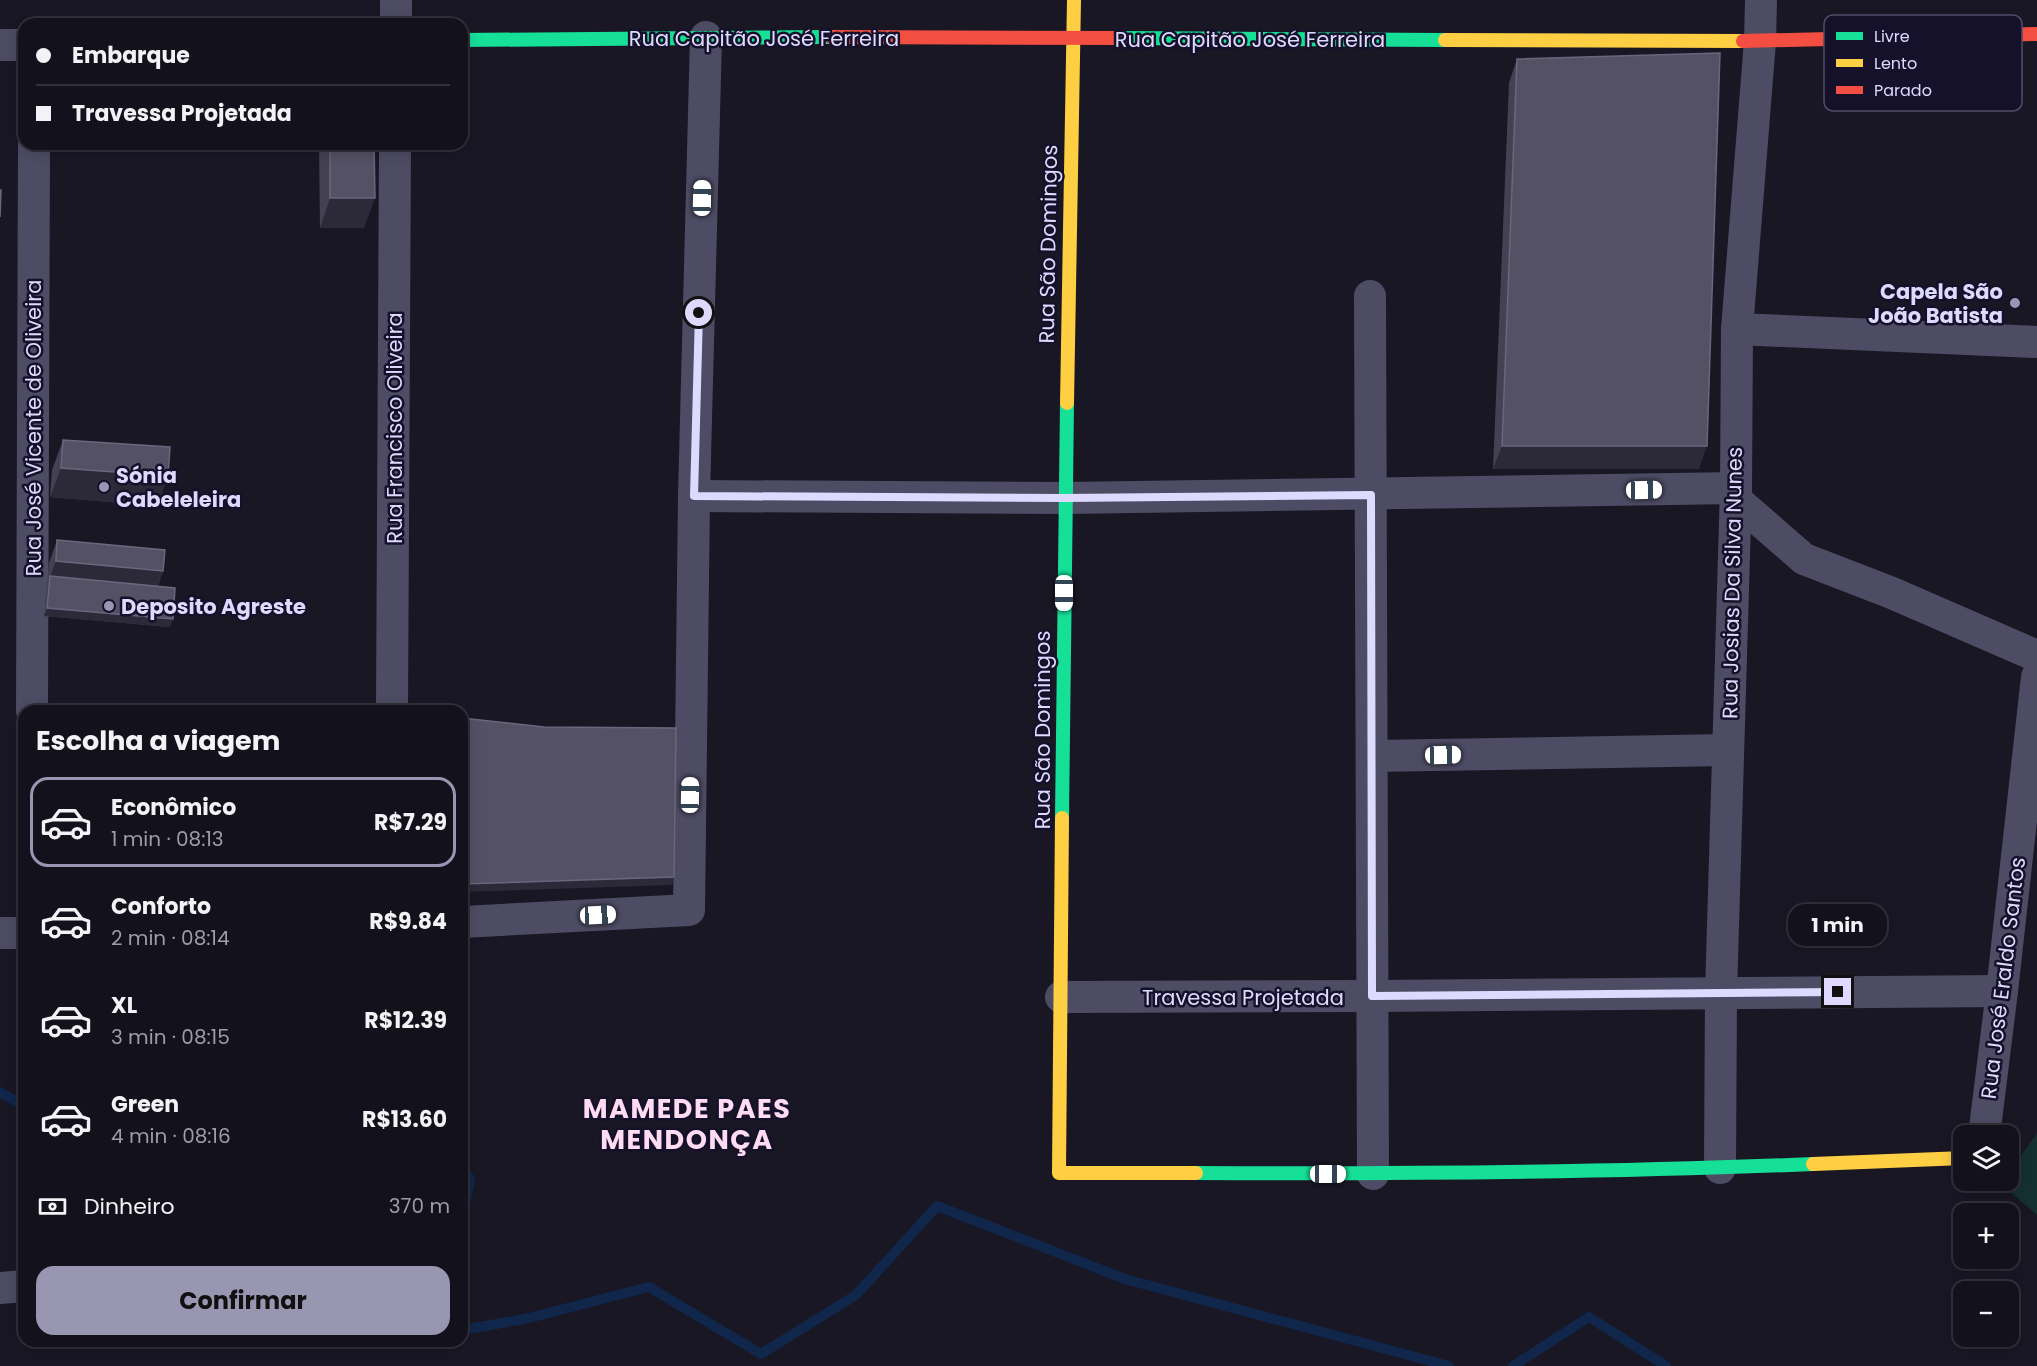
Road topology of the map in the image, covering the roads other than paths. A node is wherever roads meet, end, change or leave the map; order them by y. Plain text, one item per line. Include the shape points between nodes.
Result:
1 (396, 0) edge
2 (1074, 0) edge
3 (1761, 0) edge
4 (396, 18) edge
5 (2022, 34) edge
6 (2037, 34) edge
7 (706, 38) junction
8 (1073, 38) junction
9 (1824, 39) edge
10 (468, 40) edge
11 (1760, 41) junction
12 (0, 45) edge
13 (18, 45) edge
14 (34, 150) edge
15 (395, 150) edge
16 (1370, 296) dead end
17 (1737, 330) junction
18 (2037, 342) edge
19 (1735, 494) junction
20 (1371, 495) junction
21 (694, 496) junction
22 (1065, 498) junction
23 (2037, 656) edge
24 (2037, 677) edge
25 (32, 705) edge
26 (392, 705) edge
27 (1728, 750) junction
28 (1372, 756) junction
29 (468, 922) edge
30 (0, 933) edge
31 (18, 933) edge
32 (2002, 991) junction
33 (1720, 993) junction
34 (1372, 996) junction
35 (1061, 997) junction
36 (1985, 1125) edge
37 (1953, 1158) edge
38 (1720, 1168) junction
39 (1373, 1174) junction
40 (18, 1286) edge
41 (0, 1288) edge

1 - 4 street
2 - 8 street, Rua São Domingos
3 - 11 street, Rua Josias Da Silva Nunes
5 - 6 street, Rua Capitão José Ferreira
7 - 8 street, Rua Capitão José Ferreira
7 - 10 street, Rua Capitão José Ferreira
7 - 21 street
8 - 11 street, Rua Capitão José Ferreira
8 - 22 street, Rua São Domingos
9 - 11 street, Rua Capitão José Ferreira
11 - 17 street, Rua Josias Da Silva Nunes
12 - 13 street
14 - 25 street, Rua José Vicente de Oliveira
15 - 26 street, Rua Francisco Oliveira
16 - 20 street
17 - 18 street
17 - 19 street, Rua Josias Da Silva Nunes
19 - 20 street
19 - 23 street via 1804,560 1892,593
19 - 27 street, Rua Josias Da Silva Nunes
20 - 22 street
20 - 28 street
21 - 22 street
21 - 29 street via 689,910
22 - 35 street, Rua São Domingos
24 - 32 street, Rua José Eraldo Santos
27 - 28 street
27 - 33 street, Rua Josias Da Silva Nunes
28 - 34 street
30 - 31 street
32 - 33 street, Travessa Projetada
32 - 36 street, Rua José Eraldo Santos
33 - 34 street, Travessa Projetada
33 - 38 street, Rua Josias Da Silva Nunes
34 - 35 street, Travessa Projetada
34 - 39 street
35 - 39 street, Rua São Domingos via 1059,1173
37 - 38 street
38 - 39 street
40 - 41 street

